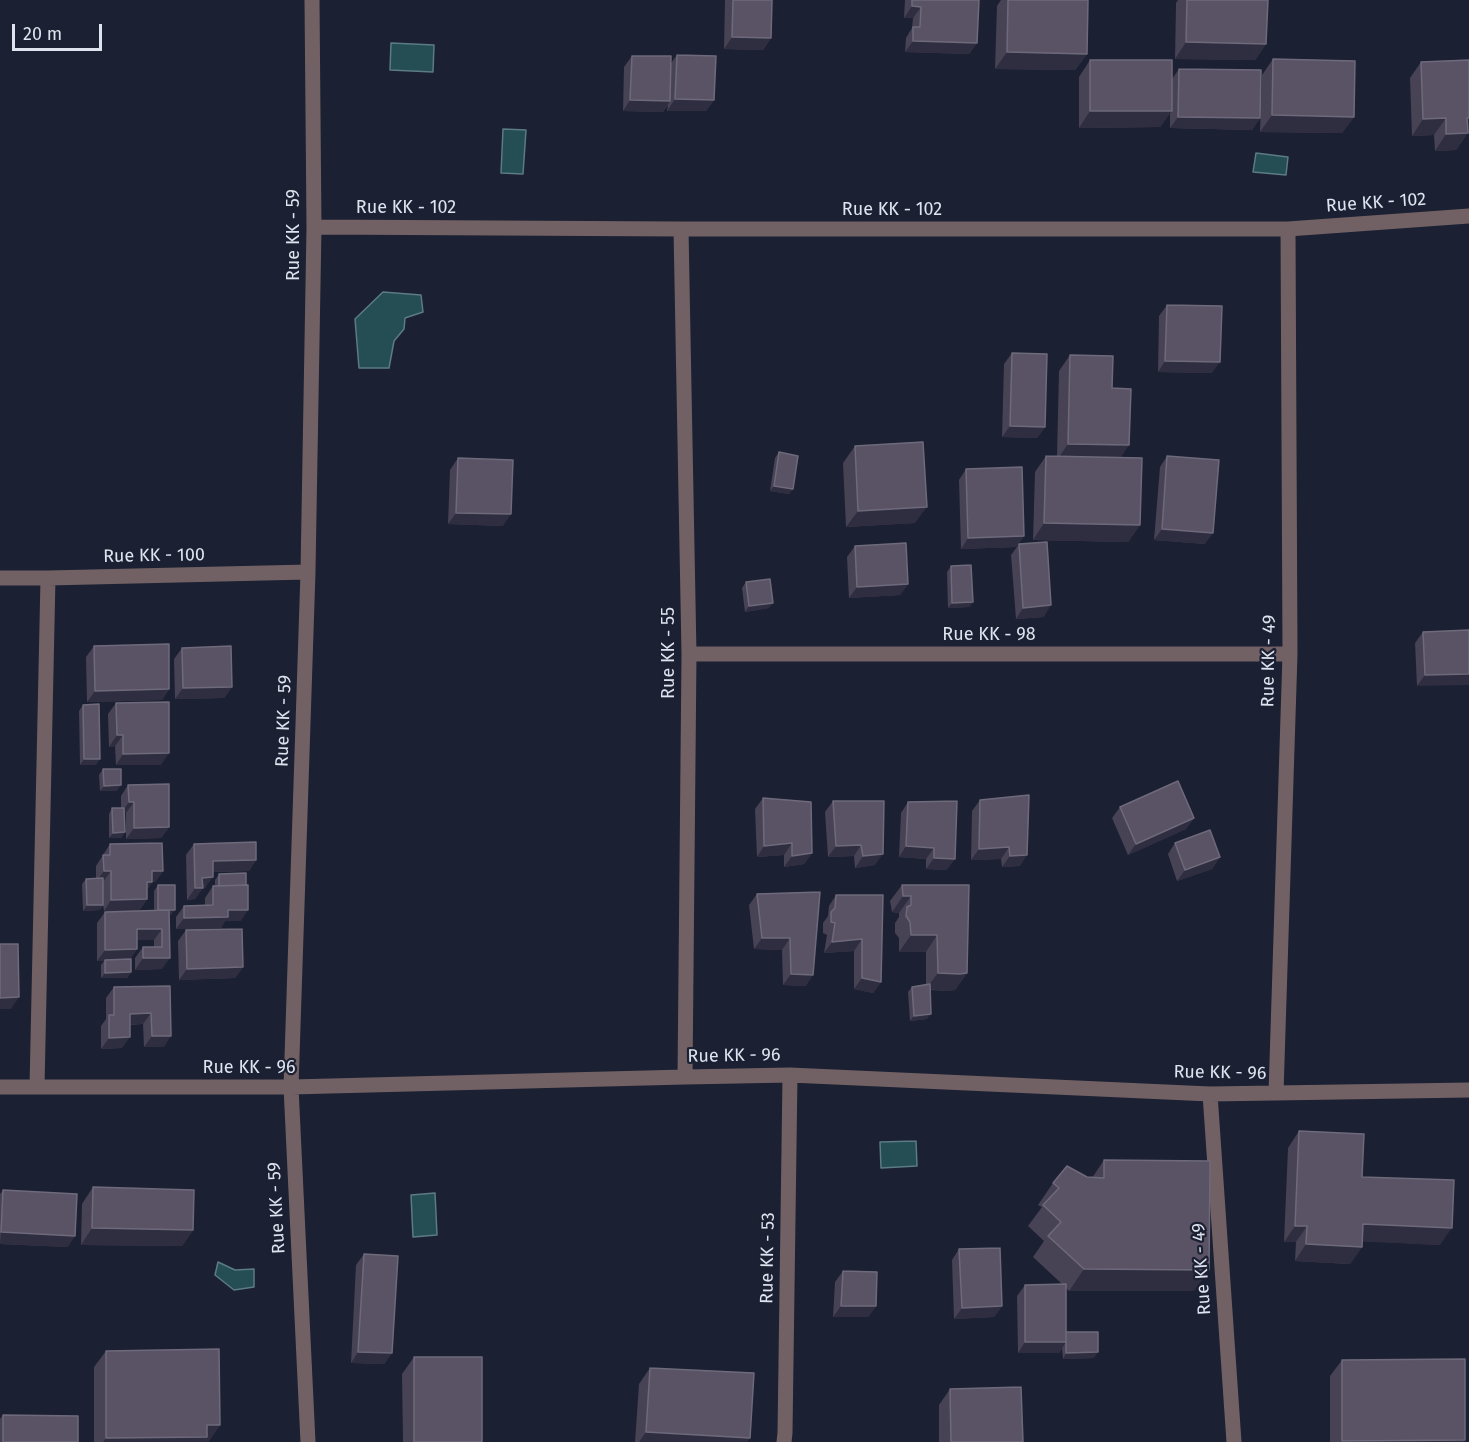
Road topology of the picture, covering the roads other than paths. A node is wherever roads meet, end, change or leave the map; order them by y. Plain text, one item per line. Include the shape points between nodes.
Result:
1 (312, 0) edge
2 (1469, 216) edge
3 (314, 227) junction
4 (1288, 229) junction
5 (681, 230) junction
6 (308, 572) junction
7 (0, 578) edge
8 (48, 579) junction
9 (689, 654) junction
10 (1290, 654) junction
11 (790, 1075) junction
12 (685, 1077) junction
13 (0, 1087) edge
14 (37, 1087) junction
15 (291, 1088) junction
16 (1469, 1090) edge
17 (1276, 1093) junction
18 (1209, 1094) junction
19 (308, 1442) edge
20 (784, 1442) edge
21 (1234, 1442) edge

1 - 3 street, Rue KK - 59
2 - 4 street, Rue KK - 102
3 - 5 street, Rue KK - 102
3 - 6 street, Rue KK - 59
4 - 5 street, Rue KK - 102
4 - 10 street, Rue KK - 49
5 - 9 street, Rue KK - 55
6 - 8 street, Rue KK - 100
6 - 15 street, Rue KK - 59
7 - 8 street, Rue KK - 100
8 - 14 street
9 - 10 street, Rue KK - 98
9 - 12 street, Rue KK - 55
10 - 17 street, Rue KK - 49
11 - 12 street, Rue KK - 96
11 - 18 street, Rue KK - 96
11 - 20 street, Rue KK - 53
12 - 15 street, Rue KK - 96
13 - 14 street, Rue KK - 96
14 - 15 street, Rue KK - 96
15 - 19 street, Rue KK - 59
16 - 17 street, Rue KK - 96
17 - 18 street, Rue KK - 96
18 - 21 street, Rue KK - 49

